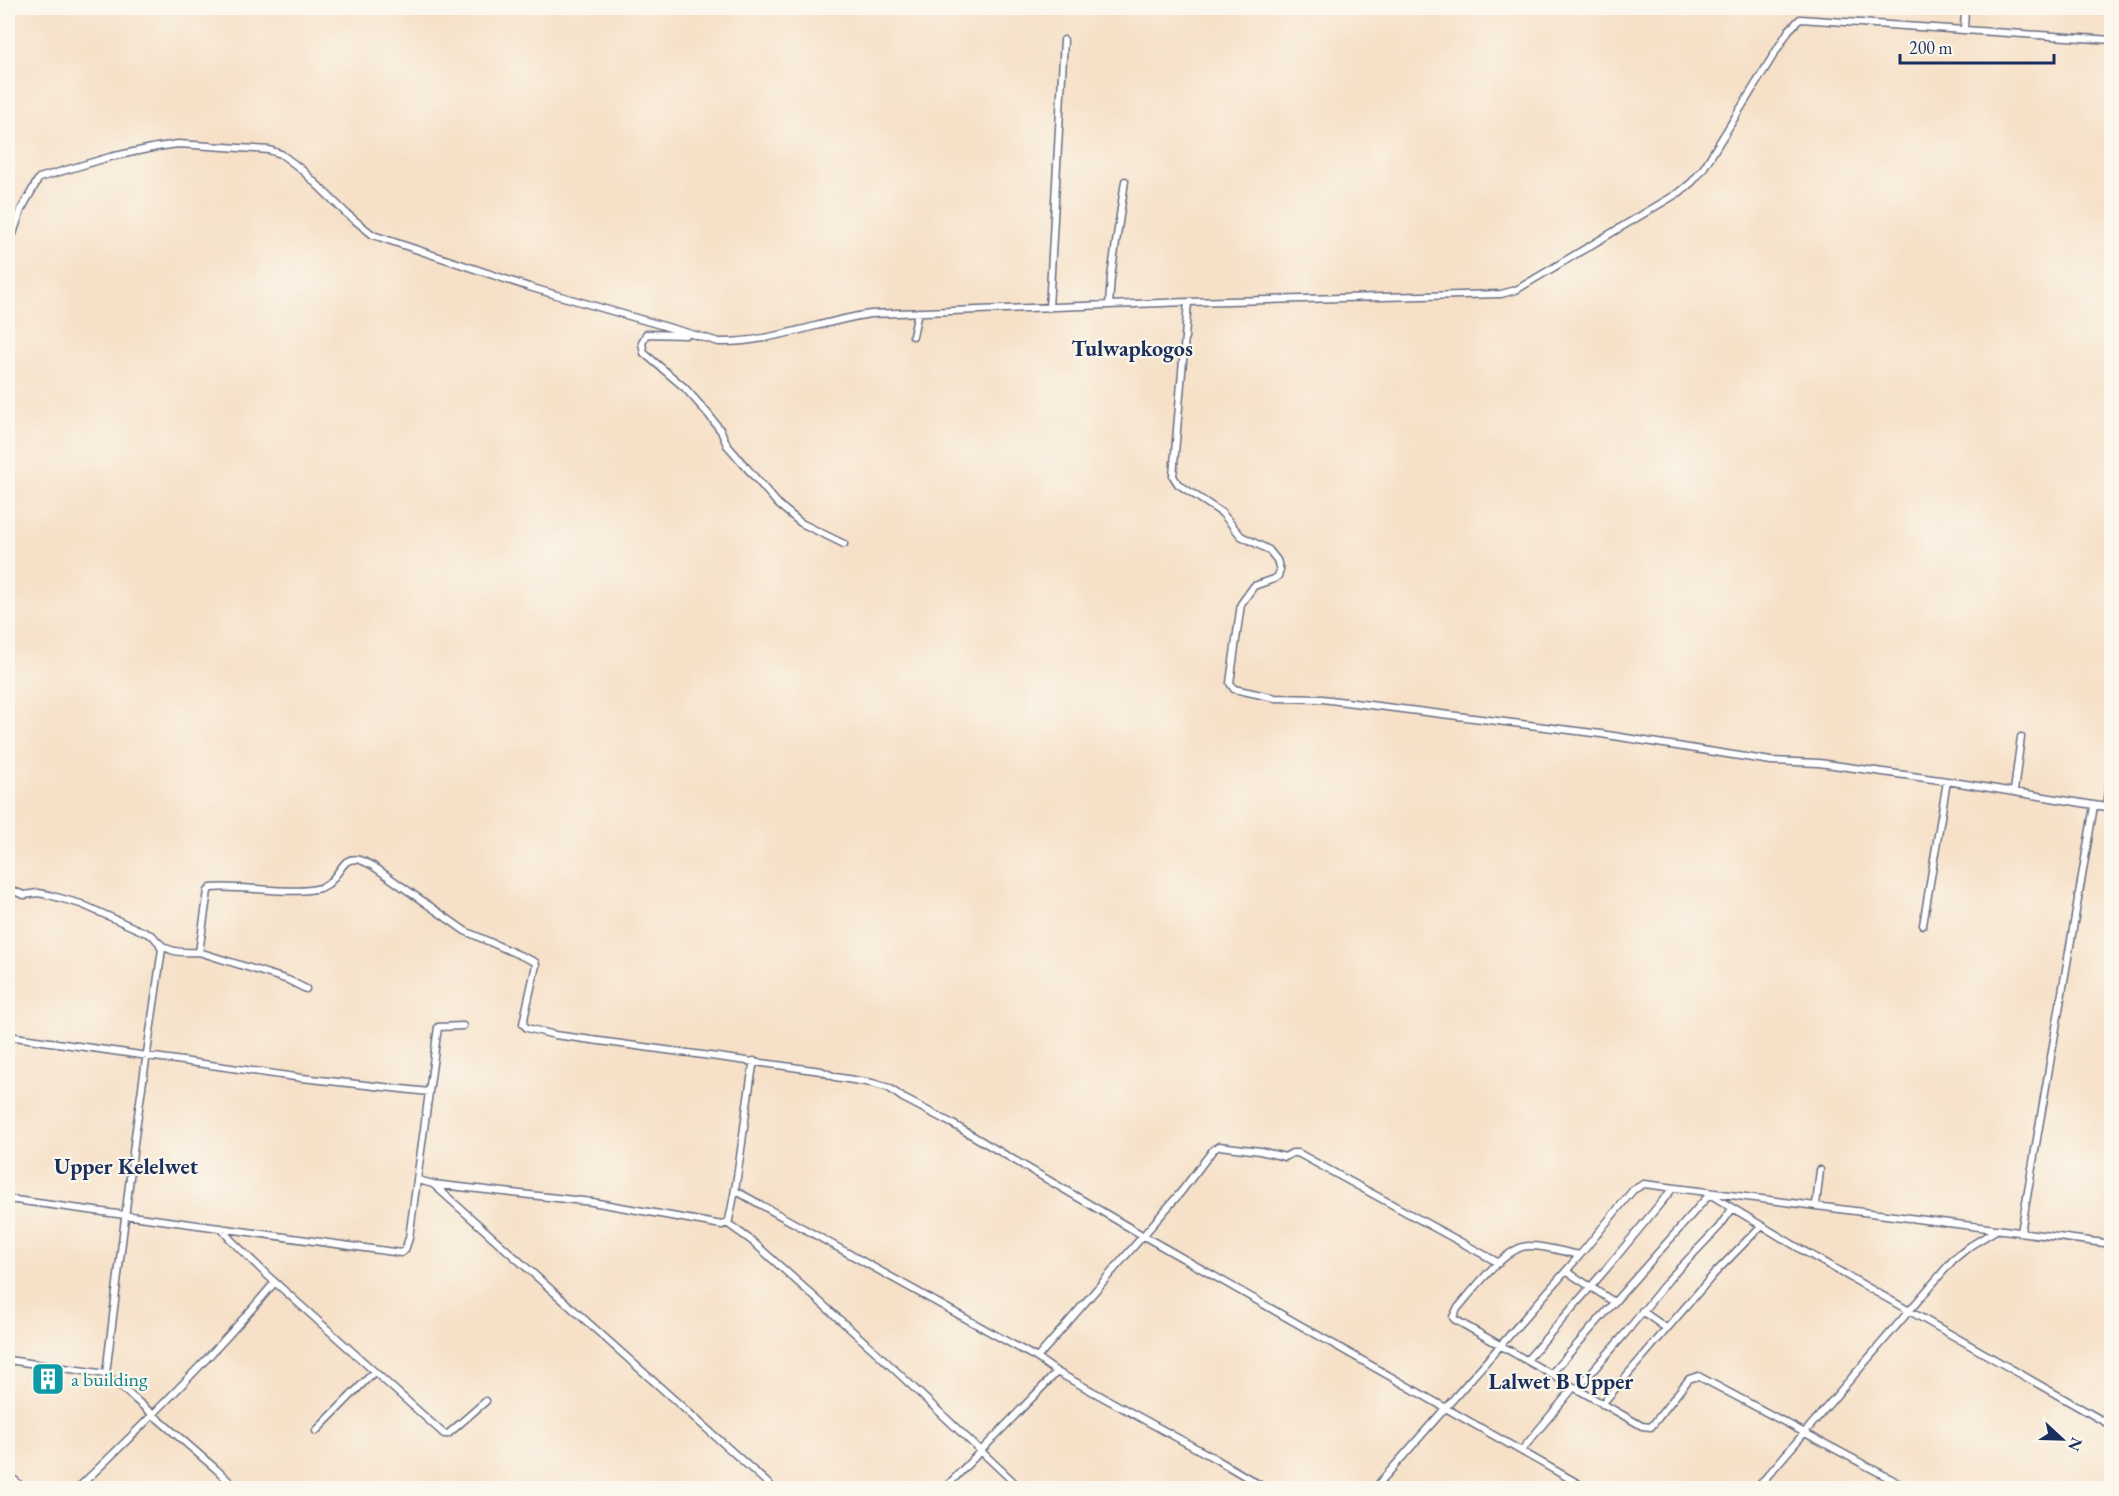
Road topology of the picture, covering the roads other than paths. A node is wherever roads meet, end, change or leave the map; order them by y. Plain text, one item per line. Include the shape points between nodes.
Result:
1 (1965, 8) edge
2 (1964, 30) junction
3 (1064, 40) dead end
4 (2112, 40) edge
5 (1125, 181) dead end
6 (8, 237) edge
7 (1188, 302) junction
8 (1109, 305) junction
9 (1049, 308) junction
10 (918, 312) junction
11 (691, 334) junction
12 (913, 336) dead end
13 (844, 544) dead end
14 (2021, 737) dead end
15 (2112, 758) edge
16 (1947, 781) junction
17 (2014, 791) junction
18 (2094, 806) junction
19 (2109, 808) edge
20 (8, 889) edge
21 (1923, 925) dead end
22 (160, 946) junction
23 (200, 952) junction
24 (306, 989) dead end
25 (463, 1026) dead end
26 (8, 1036) edge
27 (147, 1054) junction
28 (754, 1061) junction
29 (429, 1092) junction
30 (1820, 1170) dead end
31 (418, 1180) junction
32 (433, 1184) junction
33 (1673, 1188) junction
34 (736, 1191) junction
35 (1707, 1193) junction
36 (8, 1200) edge
37 (1816, 1205) junction
38 (1732, 1209) junction
39 (125, 1215) junction
40 (727, 1223) junction
41 (1761, 1226) junction
42 (221, 1228) junction
43 (1999, 1228) junction
44 (2021, 1232) junction
45 (1142, 1236) junction
46 (2112, 1244) edge
47 (1580, 1255) junction
48 (1499, 1263) junction
49 (1566, 1271) junction
50 (275, 1282) junction
51 (1590, 1287) junction
52 (1614, 1302) junction
53 (1910, 1310) junction
54 (1642, 1311) junction
55 (1666, 1328) junction
56 (1500, 1345) junction
57 (1037, 1358) junction
58 (8, 1360) edge
59 (1527, 1360) junction
60 (1057, 1371) junction
61 (374, 1372) junction
62 (106, 1374) junction
63 (1551, 1374) junction
64 (1575, 1388) junction
65 (486, 1401) dead end
66 (1602, 1404) junction
67 (1444, 1408) junction
68 (155, 1415) junction
69 (2112, 1426) edge
70 (316, 1431) dead end
71 (1806, 1433) junction
72 (1521, 1451) junction
73 (980, 1452) junction
74 (8, 1474) edge
75 (1258, 1486) edge
76 (23, 1488) edge
77 (78, 1488) edge
78 (236, 1488) edge
79 (772, 1488) edge
80 (945, 1488) edge
81 (1020, 1488) edge
82 (1265, 1488) edge
83 (1375, 1488) edge
84 (1586, 1488) edge
85 (1756, 1488) edge
86 (1908, 1488) edge

1 - 2 street
2 - 4 street
2 - 7 street via 1800,19 1789,30 1692,182 1510,293
3 - 9 street
5 - 8 street
6 - 11 street via 13,234 39,178 58,171 178,144 269,150 302,169 373,235 529,287
7 - 8 street
7 - 16 street via 1173,476 1178,484 1222,513 1240,536 1269,550 1280,570 1274,579 1254,586 1241,604 1230,683 1234,689 1275,698 1322,699 1602,734 1771,761 1819,763
8 - 9 street
9 - 10 street
10 - 11 street via 844,318 734,342
10 - 12 street
11 - 13 street via 646,334 642,343 644,353 709,414 727,445 779,505 801,523
14 - 17 street
15 - 19 street
16 - 17 street
16 - 21 street
17 - 18 street
18 - 19 street
18 - 44 street
20 - 22 street via 81,904 153,936
22 - 23 street
22 - 27 street
23 - 24 street
23 - 28 street via 205,904 211,888 305,891 327,885 346,861 357,859 472,935 535,962 523,1024 527,1028
25 - 29 street via 438,1027
26 - 27 street
27 - 29 street via 302,1078
27 - 39 street
28 - 34 street
28 - 45 street via 821,1071 889,1088
29 - 31 street
30 - 37 street
31 - 32 street
31 - 42 street via 409,1238 401,1252
32 - 40 street via 592,1202 722,1226
32 - 79 street
33 - 35 street
33 - 47 street via 1644,1184 1633,1190
33 - 51 street
34 - 40 street
34 - 57 street
35 - 37 street
35 - 38 street
35 - 52 street
36 - 39 street
37 - 43 street
38 - 41 street
38 - 54 street
39 - 42 street
39 - 62 street
40 - 73 street via 877,1353
41 - 53 street
41 - 55 street
42 - 50 street
43 - 44 street
43 - 53 street via 1953,1260
44 - 46 street
45 - 48 street via 1214,1150 1226,1146 1285,1157 1298,1153
45 - 57 street
45 - 67 street
47 - 48 street via 1527,1245
47 - 49 street
48 - 56 street via 1453,1317
49 - 51 street
49 - 56 street
50 - 61 street
50 - 68 street
51 - 52 street
51 - 59 street
52 - 63 street
53 - 69 street
53 - 71 street
54 - 55 street
54 - 64 street
55 - 66 street
56 - 59 street
56 - 67 street
57 - 60 street
58 - 62 street
59 - 63 street
60 - 73 street
60 - 75 street
61 - 65 street via 446,1435
61 - 70 street
62 - 68 street
63 - 64 street
64 - 66 street
64 - 72 street
66 - 71 street via 1636,1424 1651,1427 1689,1379 1698,1376
67 - 72 street
67 - 83 street
68 - 77 street
68 - 78 street
71 - 85 street
71 - 86 street
72 - 84 street
73 - 80 street
73 - 81 street
74 - 76 street
75 - 82 street

